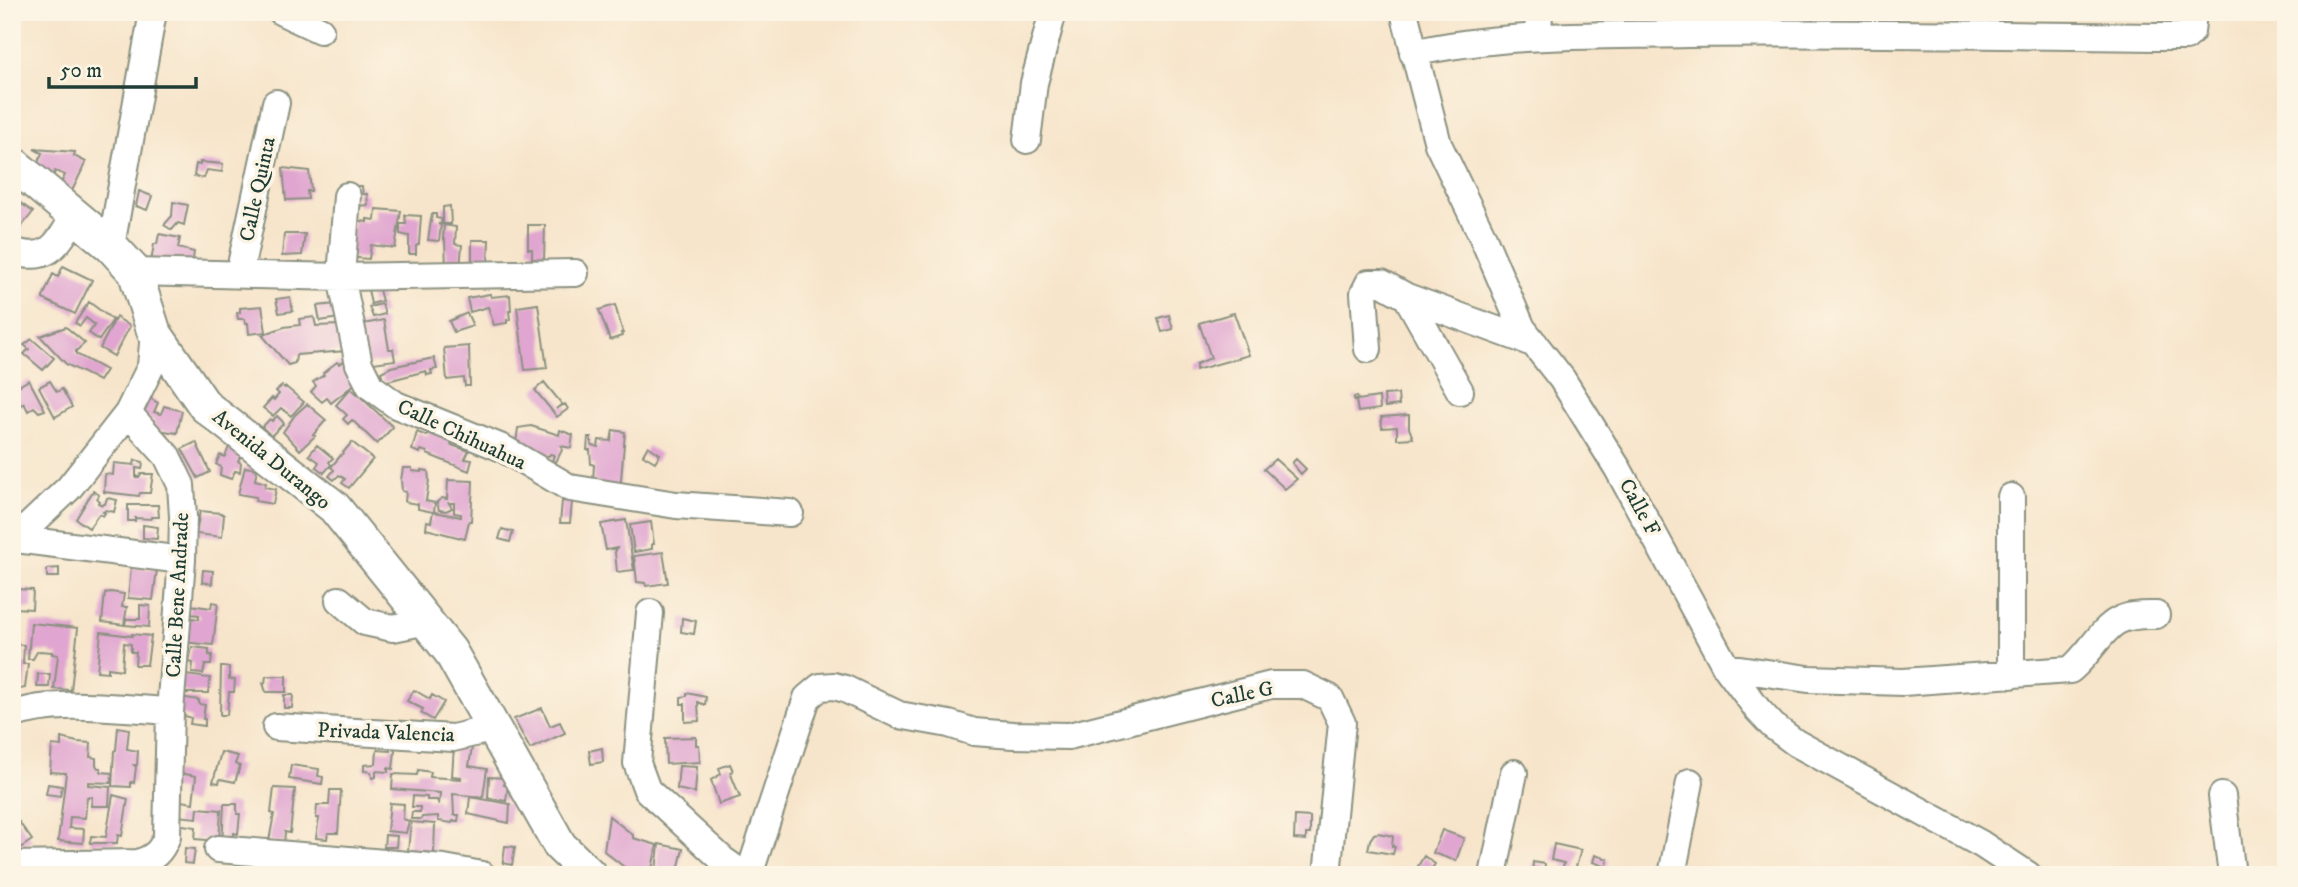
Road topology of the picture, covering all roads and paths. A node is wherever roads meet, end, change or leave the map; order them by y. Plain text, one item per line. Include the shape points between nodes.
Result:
1 (153, 12) edge
2 (282, 12) edge
3 (1053, 12) edge
4 (1404, 12) edge
5 (2193, 12) edge
6 (1720, 23) edge
7 (1916, 23) edge
8 (1538, 24) edge
9 (320, 30) dead end
10 (1413, 53) junction
11 (276, 103) dead end
12 (1027, 140) dead end
13 (12, 163) edge
14 (347, 195) dead end
15 (75, 216) junction
16 (110, 246) junction
17 (12, 251) edge
18 (135, 272) junction
19 (575, 273) dead end
20 (239, 274) junction
21 (341, 277) junction
22 (1407, 297) junction
23 (154, 332) junction
24 (1535, 344) junction
25 (1368, 349) dead end
26 (1460, 391) dead end
27 (128, 412) junction
28 (2011, 497) dead end
29 (790, 513) dead end
30 (14, 541) edge
31 (182, 560) junction
32 (339, 600) dead end
33 (650, 613) dead end
34 (2156, 615) dead end
35 (426, 621) junction
36 (1726, 667) junction
37 (2011, 675) junction
38 (170, 711) junction
39 (12, 715) edge
40 (276, 727) dead end
41 (495, 728) junction
42 (1514, 773) dead end
43 (1690, 782) dead end
44 (2222, 796) dead end
45 (218, 849) dead end
46 (12, 865) edge
47 (444, 871) edge
48 (482, 875) edge
49 (590, 875) edge
50 (747, 875) edge
51 (1327, 875) edge
52 (1493, 875) edge
53 (1672, 875) edge
54 (2028, 875) edge
55 (2232, 875) edge

1 - 16 street
2 - 9 street
3 - 12 street via 1034,83
4 - 10 street, Calle F
5 - 7 street via 2186,37
6 - 7 street
6 - 8 street
8 - 10 street
10 - 24 street, Calle F via 1438,144 1522,328
11 - 20 street, Calle Quinta
13 - 15 main road, Avenida Durango
14 - 21 street, Calle Chihuahua
15 - 16 main road, Avenida Durango
15 - 17 street via 55,247 27,255
16 - 18 main road, Avenida Durango
18 - 20 street
18 - 23 main road, Avenida Durango
19 - 21 street
20 - 21 street
21 - 29 street, Calle Chihuahua via 359,364 370,386 396,405 502,448 570,488 676,505
22 - 24 street
22 - 25 street via 1382,282 1369,283 1364,293
22 - 26 street
23 - 27 street via 151,366
23 - 35 main road, Avenida Durango via 205,406 334,507
24 - 36 street, Calle F via 1618,469
27 - 30 street via 69,488
27 - 31 street, Calle Bene Andrade via 167,456 181,485
28 - 37 street
30 - 31 street
31 - 38 street, Calle Bene Andrade
32 - 35 street via 365,622 393,628
33 - 50 street via 637,763 647,790 723,860
34 - 37 street via 2118,618 2070,670
35 - 41 main road, Avenida Durango via 450,651
36 - 37 street via 1808,679 1903,682
36 - 54 street, Calle F via 1758,710 1796,743 1981,844
38 - 39 street via 61,706
38 - 46 street, Calle Bene Andrade via 167,836 154,858 138,863
40 - 41 street, Privada Valencia via 453,738
41 - 49 main road, Avenida Durango via 560,846
42 - 52 street
43 - 53 street
44 - 55 street
45 - 47 street
47 - 48 street
50 - 51 street, Calle G via 807,698 820,687 845,689 899,715 974,732 1069,736 1271,685 1304,685 1330,698 1342,723

